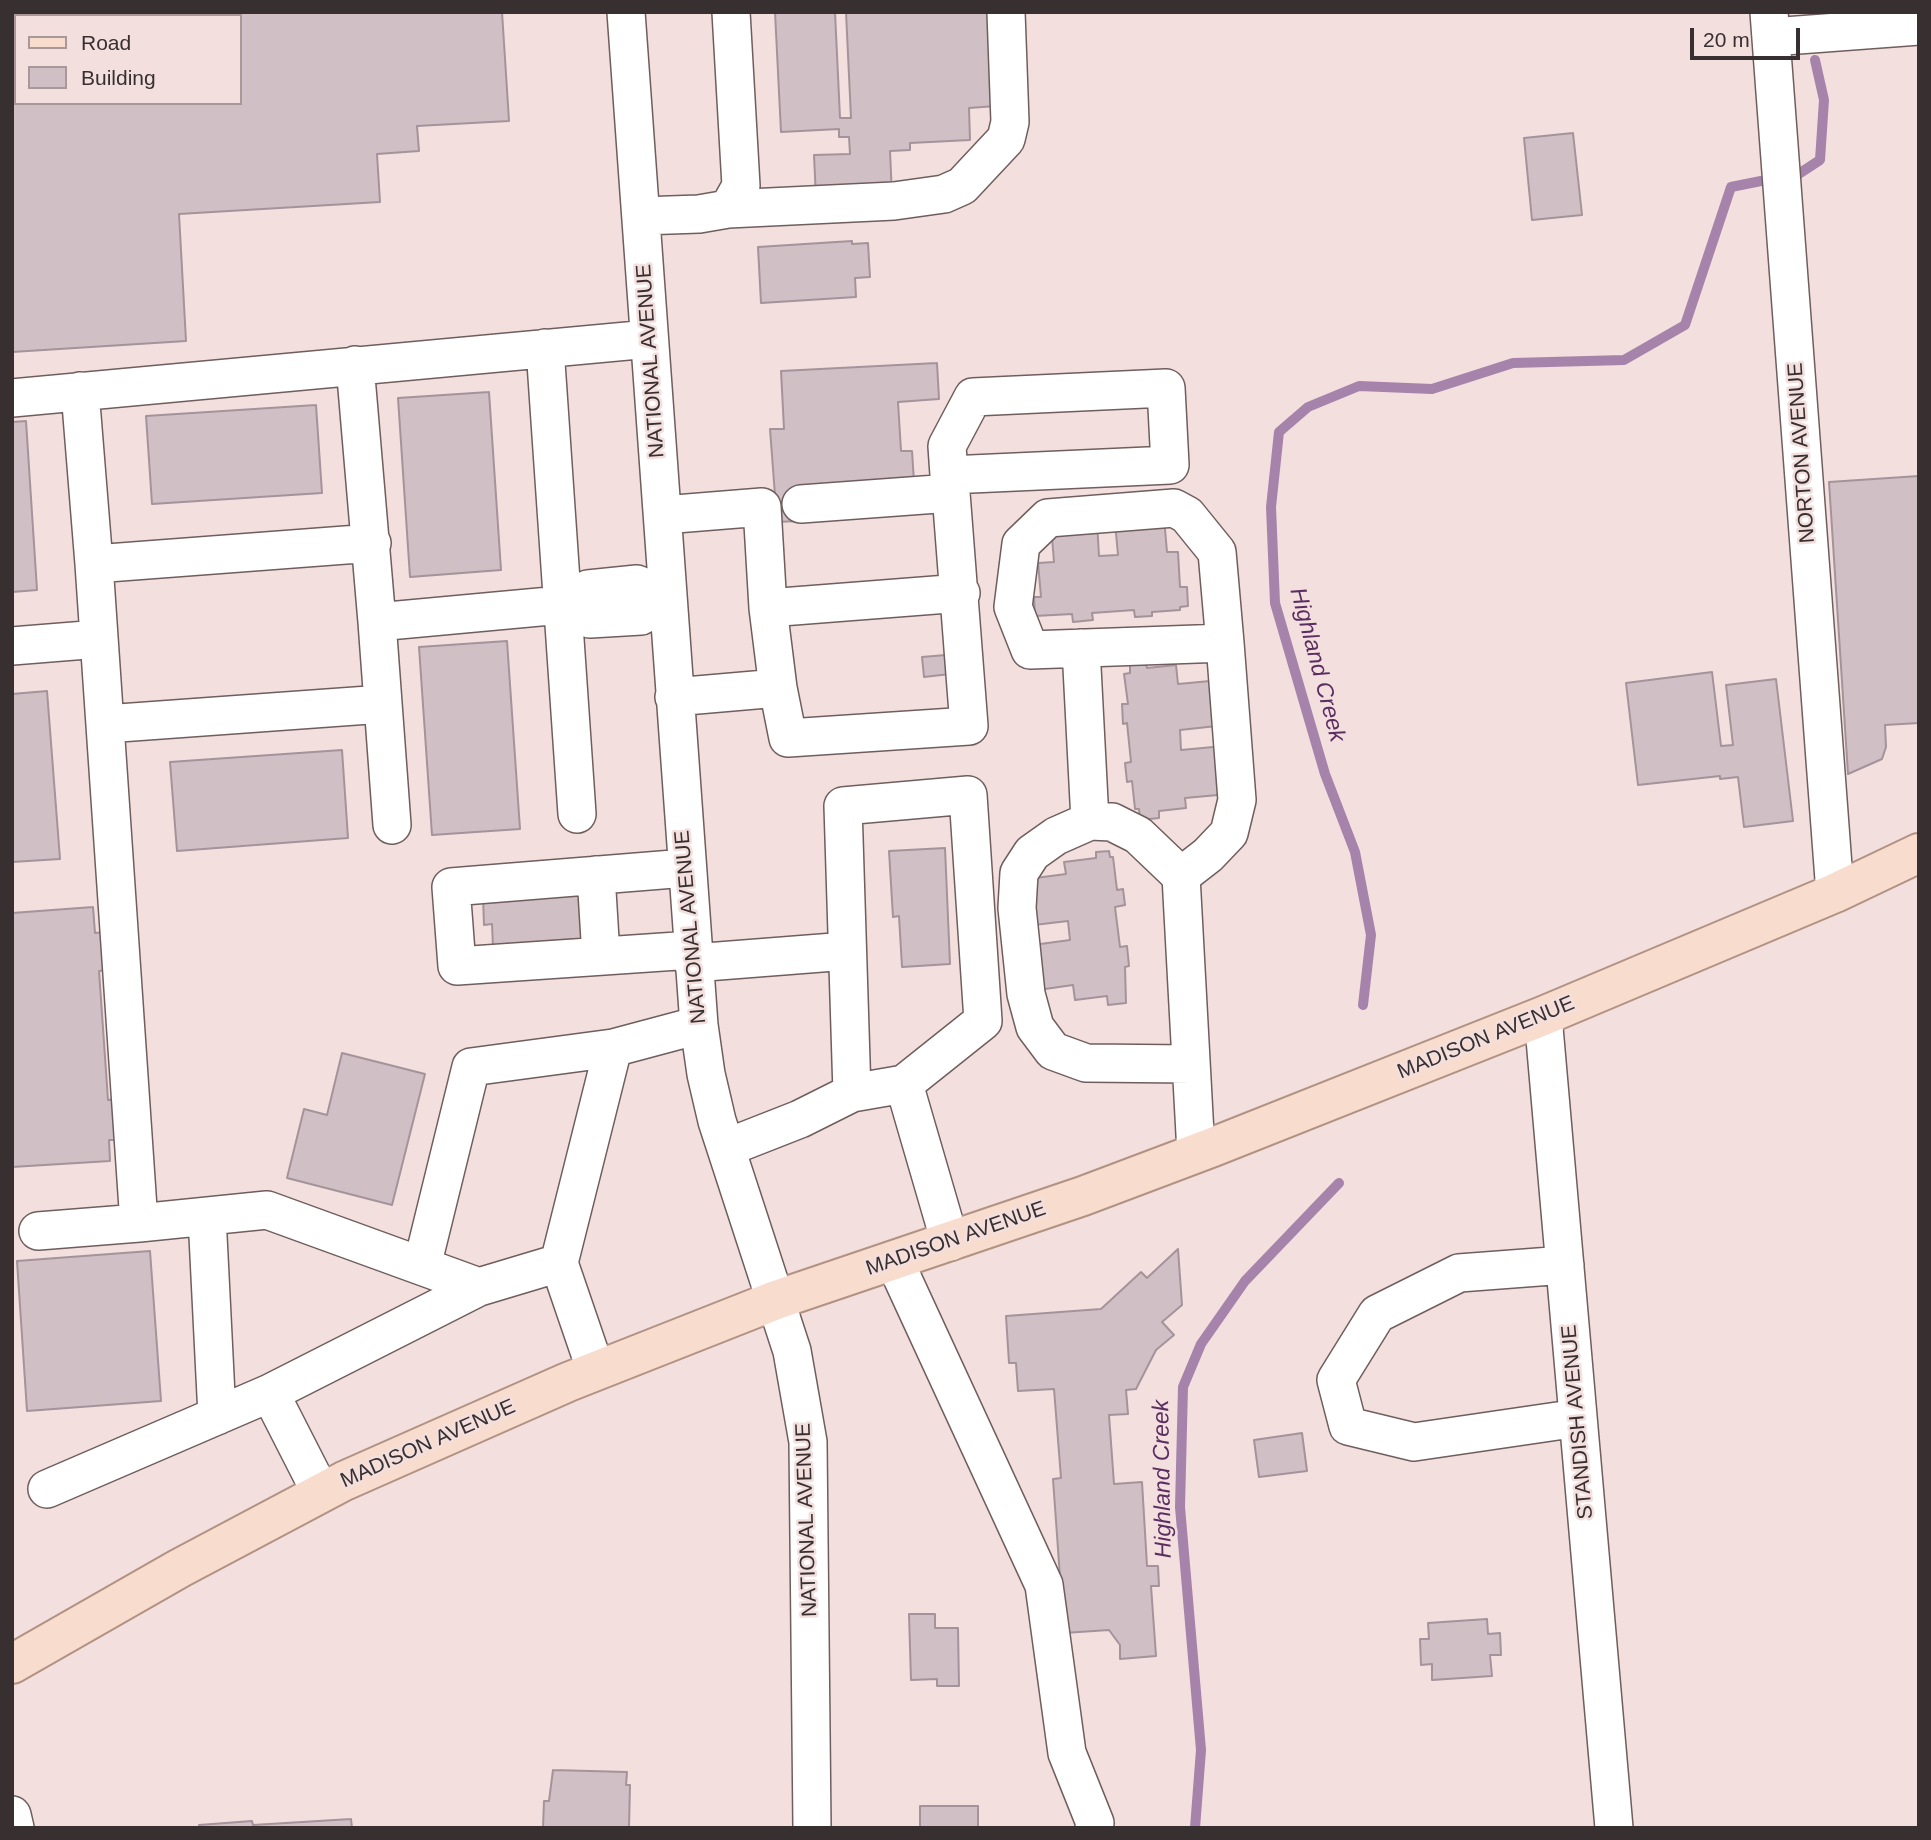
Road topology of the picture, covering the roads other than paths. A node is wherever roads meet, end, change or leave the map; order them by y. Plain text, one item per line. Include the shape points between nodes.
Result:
1 (626, 12) edge
2 (731, 12) edge
3 (1006, 12) edge
4 (1770, 24) edge
5 (1919, 26) edge
6 (728, 209) junction
7 (641, 216) junction
8 (649, 339) junction
9 (545, 348) junction
10 (355, 365) junction
11 (80, 391) junction
12 (12, 398) edge
13 (950, 484) junction
14 (778, 506) junction
15 (663, 515) junction
16 (372, 543) junction
17 (94, 564) junction
18 (961, 593) junction
19 (667, 597) junction
20 (561, 604) junction
21 (768, 608) junction
22 (377, 622) junction
23 (99, 639) junction
24 (1225, 643) junction
25 (12, 646) edge
26 (1081, 648) junction
27 (778, 688) junction
28 (674, 697) junction
29 (383, 704) junction
30 (105, 724) junction
31 (577, 814) dead end
32 (1090, 821) junction
33 (391, 825) dead end
34 (1919, 853) edge
35 (686, 868) junction
36 (596, 876) junction
37 (1181, 876) junction
38 (1835, 893) junction
39 (847, 951) junction
40 (601, 956) junction
41 (692, 956) junction
42 (1543, 1016) junction
43 (699, 1025) junction
44 (613, 1048) junction
45 (1191, 1064) junction
46 (904, 1084) junction
47 (852, 1093) junction
48 (726, 1148) junction
49 (1196, 1153) junction
50 (207, 1216) junction
51 (139, 1223) junction
52 (38, 1231) dead end
53 (950, 1242) junction
54 (894, 1260) junction
55 (559, 1263) junction
56 (1565, 1265) junction
57 (422, 1266) junction
58 (479, 1287) junction
59 (776, 1300) junction
60 (596, 1371) junction
61 (270, 1393) junction
62 (217, 1416) junction
63 (1578, 1418) junction
64 (47, 1489) dead end
65 (321, 1493) junction
66 (12, 1664) edge
67 (12, 1815) edge
68 (15, 1828) edge
69 (812, 1828) edge
70 (1094, 1828) edge
71 (1614, 1828) edge

1 - 7 street, NATIONAL AVENUE
2 - 6 street via 741,186
3 - 6 street via 1010,122 1006,139 962,186 944,194 894,201
4 - 5 street
4 - 38 street, NORTON AVENUE
6 - 7 street
7 - 8 street, NATIONAL AVENUE
8 - 9 street
8 - 15 street, NATIONAL AVENUE
9 - 10 street
9 - 20 street
10 - 11 street
10 - 16 street
11 - 12 street
11 - 17 street
13 - 13 street via 947,446 973,397 1166,388 1170,465
13 - 14 street
13 - 18 street
14 - 15 street
14 - 21 street
15 - 19 street, NATIONAL AVENUE
16 - 17 street
16 - 22 street
17 - 23 street
18 - 21 street
18 - 27 street via 969,726 788,738
19 - 20 street via 637,584 588,589
19 - 28 street, NATIONAL AVENUE
20 - 22 street
20 - 31 street
21 - 27 street
22 - 29 street
23 - 25 street
23 - 30 street
24 - 26 street
24 - 26 street via 1217,552 1187,514 1174,508 1048,518 1021,544 1013,607 1030,650
24 - 37 street via 1237,800 1228,833
26 - 32 street
27 - 28 street
28 - 35 street, NATIONAL AVENUE
29 - 30 street
29 - 33 street
30 - 51 street
32 - 37 street via 1112,822 1138,835
32 - 45 street via 1032,853 1019,873 1017,908 1035,1027 1053,1051 1086,1063
34 - 38 main road, MADISON AVENUE
35 - 36 street
35 - 41 street, NATIONAL AVENUE
36 - 40 street
36 - 40 street via 451,887 457,966
37 - 45 street
38 - 42 main road, MADISON AVENUE
39 - 41 street
39 - 46 street via 843,806 968,795 983,1021
39 - 47 street
40 - 41 street
41 - 43 street, NATIONAL AVENUE
42 - 49 main road, MADISON AVENUE
42 - 56 street, STANDISH AVENUE
43 - 44 street
43 - 48 street, NATIONAL AVENUE via 706,1074
44 - 55 street
44 - 57 street via 471,1067
45 - 49 street
46 - 47 street
46 - 53 street
47 - 48 street
48 - 59 street, NATIONAL AVENUE
49 - 53 main road, MADISON AVENUE
50 - 51 street
50 - 57 street via 267,1210
50 - 62 street
51 - 52 street
53 - 54 main road, MADISON AVENUE
54 - 59 main road, MADISON AVENUE
54 - 70 street via 1044,1585 1067,1753
55 - 58 street
55 - 60 street
56 - 63 street, STANDISH AVENUE
56 - 63 street via 1459,1273 1377,1314 1336,1380 1348,1426 1414,1442
57 - 58 street
58 - 61 street
59 - 60 main road, MADISON AVENUE
59 - 69 street, NATIONAL AVENUE via 793,1351 808,1442
60 - 65 main road, MADISON AVENUE
61 - 62 street
61 - 65 street
62 - 64 street
63 - 71 street, STANDISH AVENUE
65 - 66 main road, MADISON AVENUE
67 - 68 street

